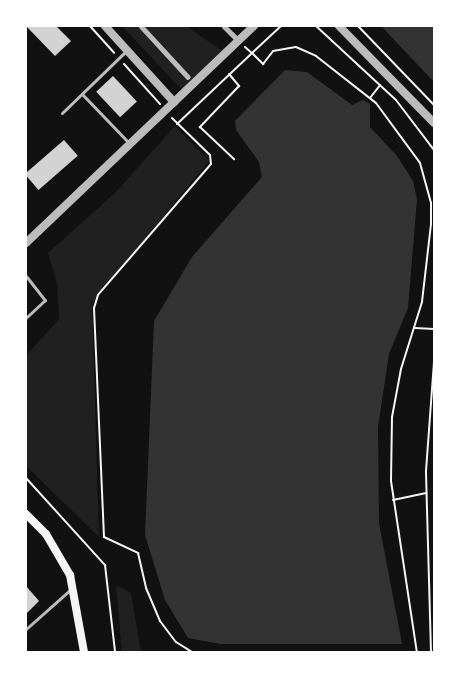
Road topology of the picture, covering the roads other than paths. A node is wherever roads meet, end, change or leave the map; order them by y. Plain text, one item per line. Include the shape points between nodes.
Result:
1 (105, 26) edge
2 (141, 26) edge
3 (224, 26) edge
4 (254, 26) edge
5 (339, 26) edge
6 (239, 40) junction
7 (127, 49) junction
8 (189, 77) dead end
9 (82, 94) junction
10 (174, 102) junction
11 (62, 113) dead end
12 (435, 123) edge
13 (130, 144) junction
14 (26, 243) edge
15 (26, 276) edge
16 (26, 318) edge
17 (26, 514) edge
18 (73, 587) junction
19 (26, 629) edge
20 (84, 652) edge

1 - 7 street
2 - 8 street
3 - 6 street
4 - 6 street
5 - 12 street
6 - 10 street
7 - 9 lane
7 - 10 street
9 - 11 lane
9 - 13 lane
10 - 13 street
13 - 14 street
15 - 16 lane via 45,300
17 - 18 main road via 46,534
18 - 19 lane
18 - 20 main road

